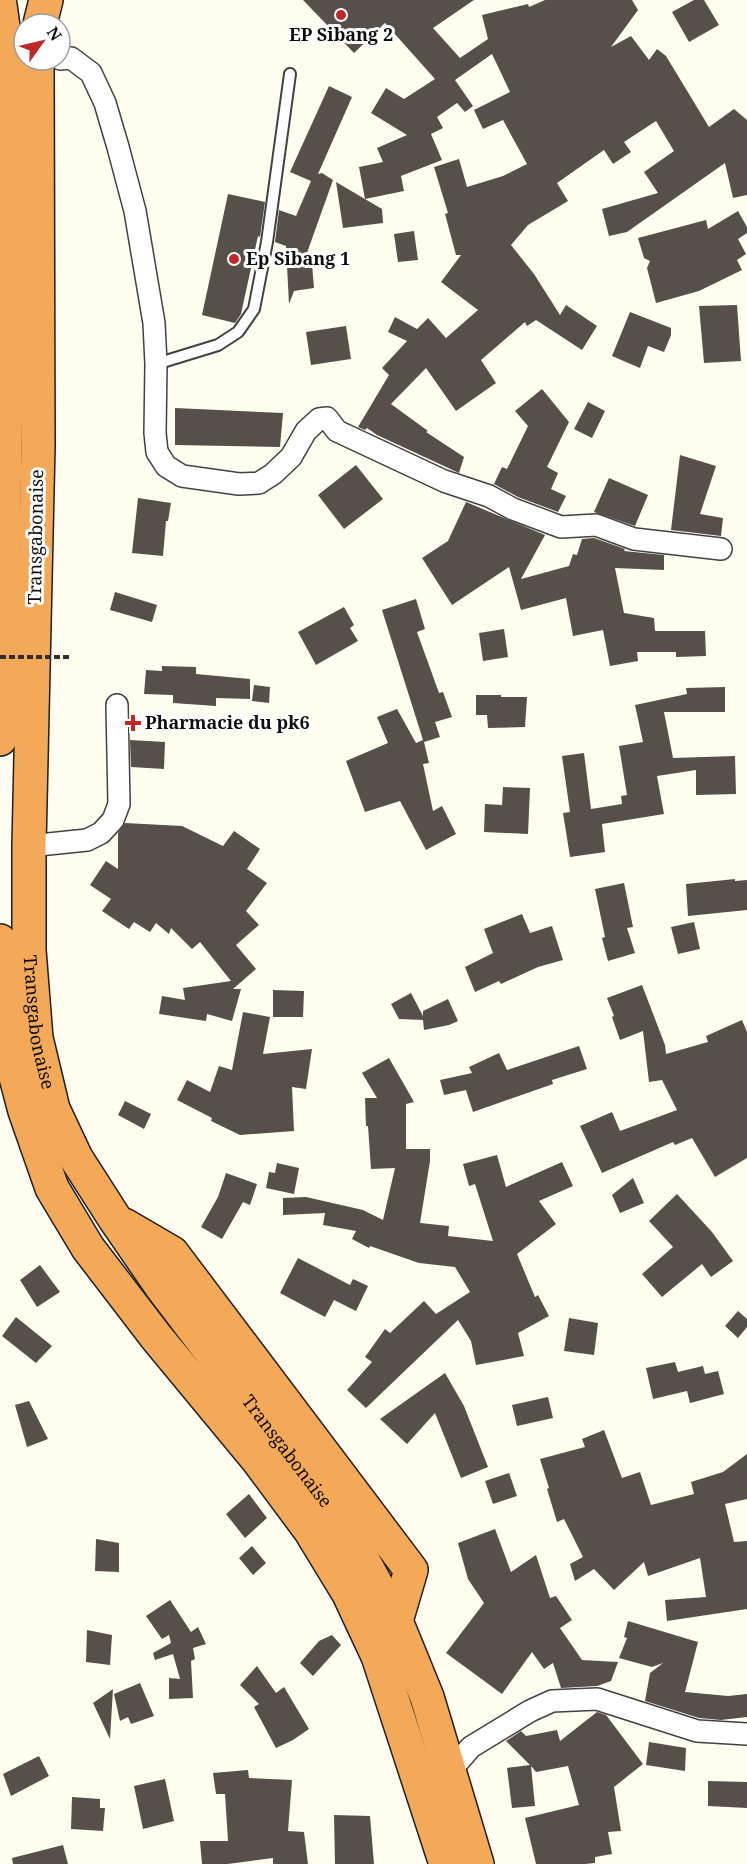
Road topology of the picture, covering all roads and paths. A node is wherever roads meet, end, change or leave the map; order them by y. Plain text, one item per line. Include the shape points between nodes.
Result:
1 (0, 5) edge
2 (72, 59) edge
3 (37, 72) edge
4 (290, 74) dead end
5 (3, 284) edge
6 (156, 364) junction
7 (721, 549) dead end
8 (0, 657) edge
9 (72, 657) dead end
10 (117, 705) dead end
11 (0, 739) edge
12 (29, 846) junction
13 (0, 941) edge
14 (747, 1734) edge
15 (450, 1771) junction
16 (446, 1864) edge
17 (477, 1864) edge

1 - 5 highway, Transgabonaise via 6,48
2 - 6 street via 91,73 105,103 135,211 154,324
3 - 12 highway, Transgabonaise via 38,446
4 - 6 lane via 254,309 238,332 218,345
5 - 11 highway, Transgabonaise
6 - 7 street via 158,452 166,466 182,476 259,483 291,457 312,425 327,418 338,431 444,482 489,495 513,509 561,527 596,525 634,539
8 - 9 path, bridge
10 - 12 street via 119,804 113,820 87,840
12 - 15 highway, Transgabonaise via 29,950 36,1038 53,1109 76,1158 161,1286 326,1503 361,1557 396,1621 427,1697
13 - 16 highway, Transgabonaise via 3,999 13,1066 52,1188 95,1257 310,1530 349,1594 378,1656
14 - 15 street via 697,1731 597,1699 552,1701 471,1747
15 - 17 highway, Transgabonaise

